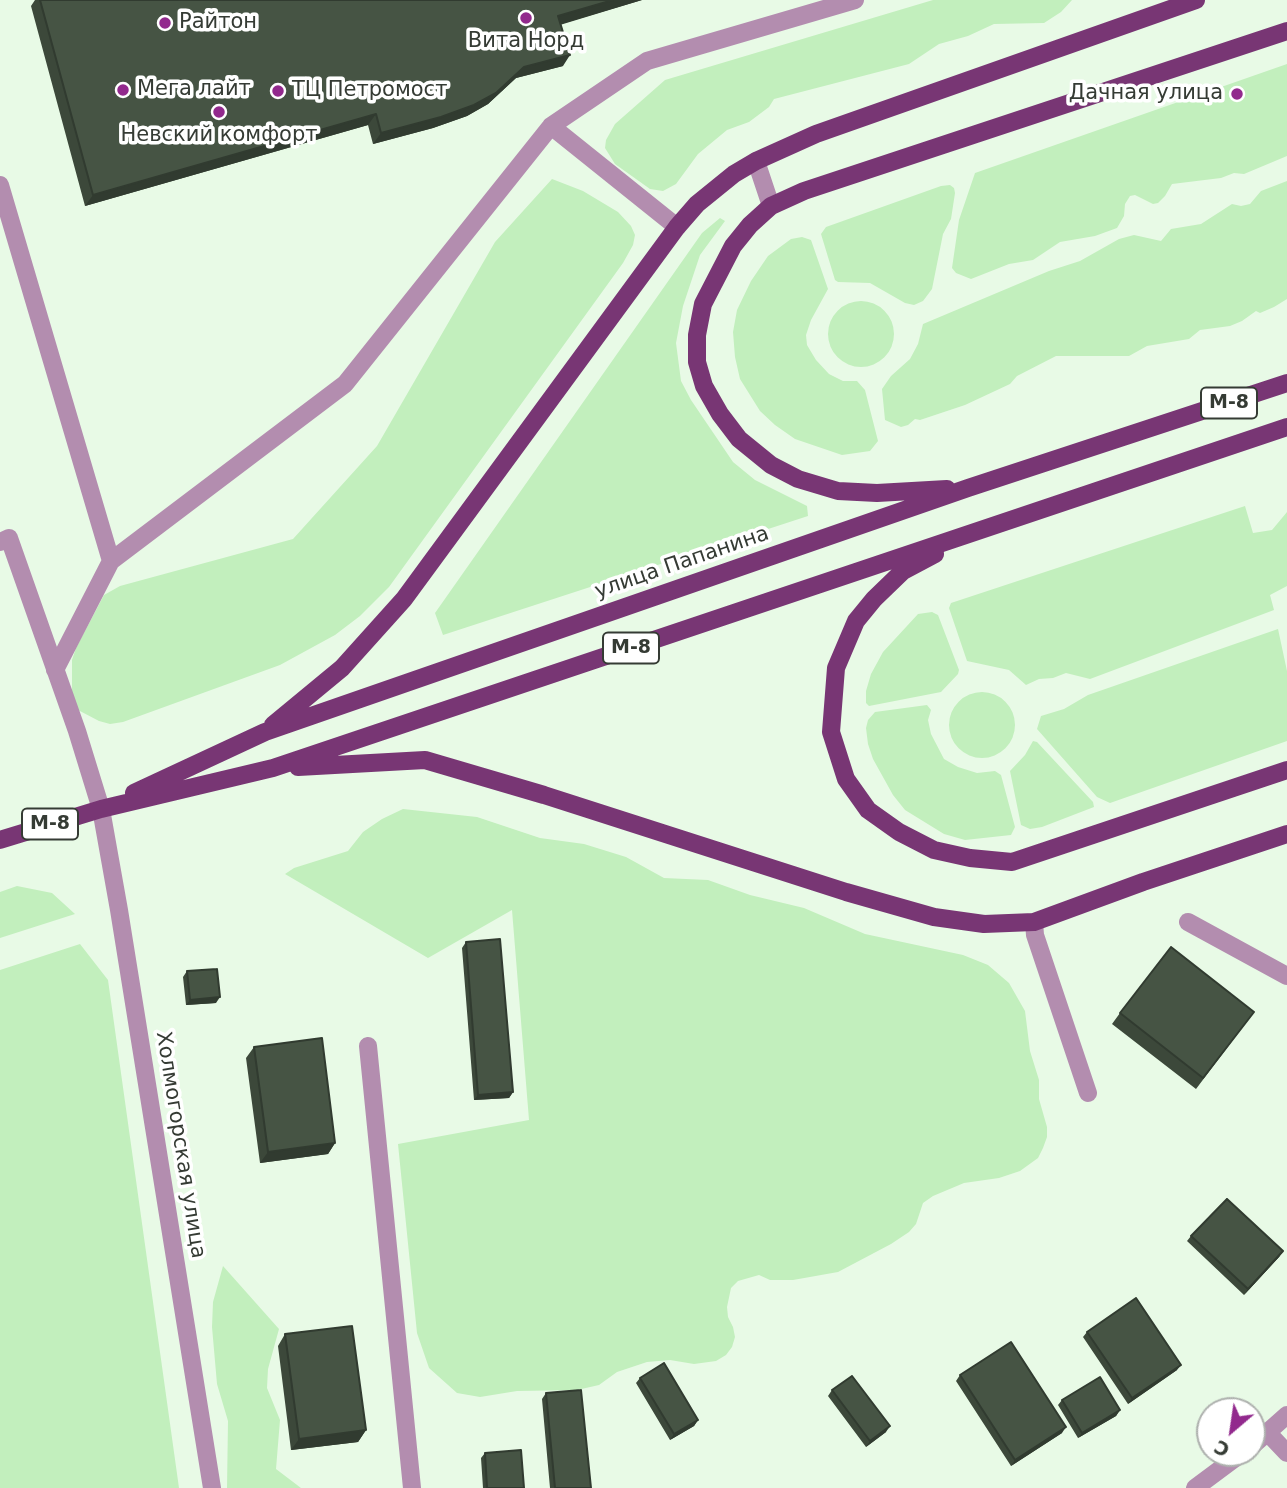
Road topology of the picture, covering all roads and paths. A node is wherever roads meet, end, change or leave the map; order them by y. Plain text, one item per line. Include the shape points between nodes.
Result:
1 (855, 0) edge
2 (1196, 0) edge
3 (1287, 31) edge
4 (551, 126) junction
5 (756, 161) junction
6 (0, 185) edge
7 (771, 206) junction
8 (677, 227) junction
9 (1287, 383) edge
10 (1287, 427) edge
11 (968, 488) junction
12 (988, 527) junction
13 (0, 542) edge
14 (111, 561) junction
15 (55, 670) junction
16 (265, 732) junction
17 (273, 768) junction
18 (1287, 770) edge
19 (101, 809) junction
20 (1287, 834) edge
21 (0, 839) edge
22 (1034, 922) junction
23 (1188, 922) dead end
24 (1287, 976) edge
25 (368, 1046) dead end
26 (1088, 1093) dead end
27 (1287, 1415) edge
28 (1268, 1433) joint
29 (1287, 1453) edge
30 (1223, 1467) edge
31 (212, 1488) edge
32 (412, 1488) edge
33 (1195, 1488) edge

1 - 4 street via 646,61
2 - 5 main road via 816,134
3 - 7 main road via 804,191
4 - 8 street
4 - 14 street via 345,384
5 - 7 street
5 - 8 main road via 697,204
6 - 14 street
7 - 11 main road via 733,246 703,304 697,362 720,414 739,439 771,465 838,491
8 - 16 main road via 404,599 342,668
9 - 11 main road, улица Папанина / М-8
10 - 12 main road, улица Папанина / М-8
11 - 16 main road, улица Папанина / М-8
12 - 17 main road, улица Папанина / М-8
12 - 18 main road via 903,571 856,621 836,668 831,732 846,779 868,810 934,850 1012,862
13 - 15 street, Холмогорская улица via 9,538
14 - 15 street
15 - 19 street, Холмогорская улица
16 - 19 main road, улица Папанина / М-8
17 - 19 main road, улица Папанина / М-8
17 - 22 main road via 425,760 934,917 984,924
19 - 21 main road, улица Папанина / М-8
19 - 31 street, Холмогорская улица
20 - 22 main road
22 - 26 street
23 - 24 street
25 - 32 street
27 - 28 street
28 - 29 street
30 - 33 street

